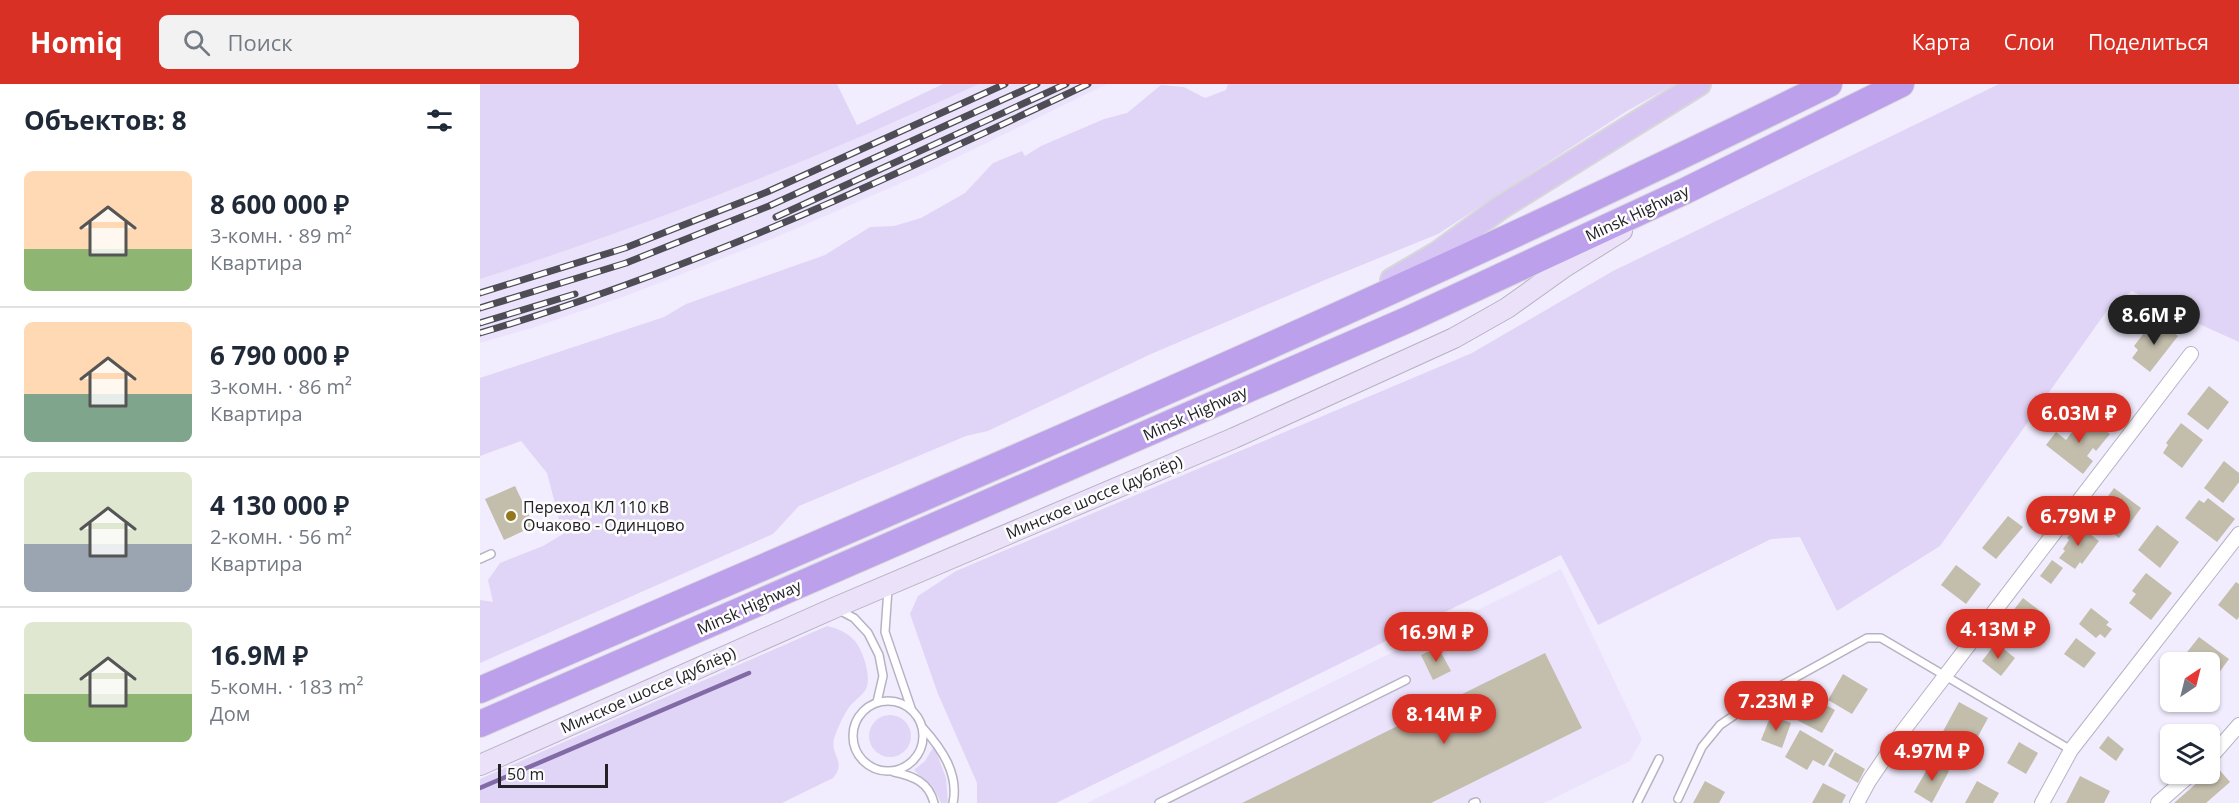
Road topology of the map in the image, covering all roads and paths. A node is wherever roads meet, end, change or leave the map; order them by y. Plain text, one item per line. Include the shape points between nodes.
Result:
1 (1699, 84) edge
2 (1829, 84) edge
3 (1901, 84) edge
4 (1687, 190) junction
5 (1299, 334) junction
6 (2190, 354) dead end
7 (2239, 534) edge
8 (491, 554) dead end
9 (480, 559) edge
10 (888, 585) junction
11 (834, 608) junction
12 (1945, 676) junction
13 (1406, 680) dead end
14 (480, 690) edge
15 (877, 702) junction
16 (911, 708) junction
17 (480, 724) edge
18 (2239, 725) edge
19 (923, 728) junction
20 (2220, 747) edge
21 (2071, 750) junction
22 (1659, 759) dead end
23 (480, 765) edge
24 (892, 771) junction
25 (2180, 784) edge
26 (1678, 799) dead end
27 (934, 803) edge
28 (953, 803) edge
29 (1159, 803) edge
30 (1637, 803) edge
31 (1857, 803) edge
32 (2042, 803) edge
33 (2158, 803) edge

1 - 5 main road via 1500,208 1438,253
2 - 5 highway, Minsk Highway via 1668,164
3 - 4 highway, Minsk Highway
4 - 10 main road, Минское шоссе (дублёр) via 1507,308 1454,338 1233,438
4 - 17 highway, Minsk Highway via 1396,325
5 - 14 highway, Minsk Highway
6 - 12 street
7 - 21 street
8 - 9 lane
10 - 11 main road, Минское шоссе (дублёр)
10 - 16 lane via 885,632
11 - 15 lane via 854,618 868,633 879,655 883,676
11 - 23 main road, Минское шоссе (дублёр)
12 - 21 lane
12 - 26 lane via 1881,638 1867,638 1764,695 1720,725 1702,747
12 - 31 street
13 - 29 lane
15 - 16 lane via 901,702
15 - 24 lane via 859,715 854,726 855,748 870,766
16 - 19 lane
18 - 20 street
19 - 24 lane via 920,752 903,768
19 - 28 lane via 940,748 953,777
21 - 32 street
22 - 30 lane
24 - 27 lane via 917,777 932,794
25 - 33 street

